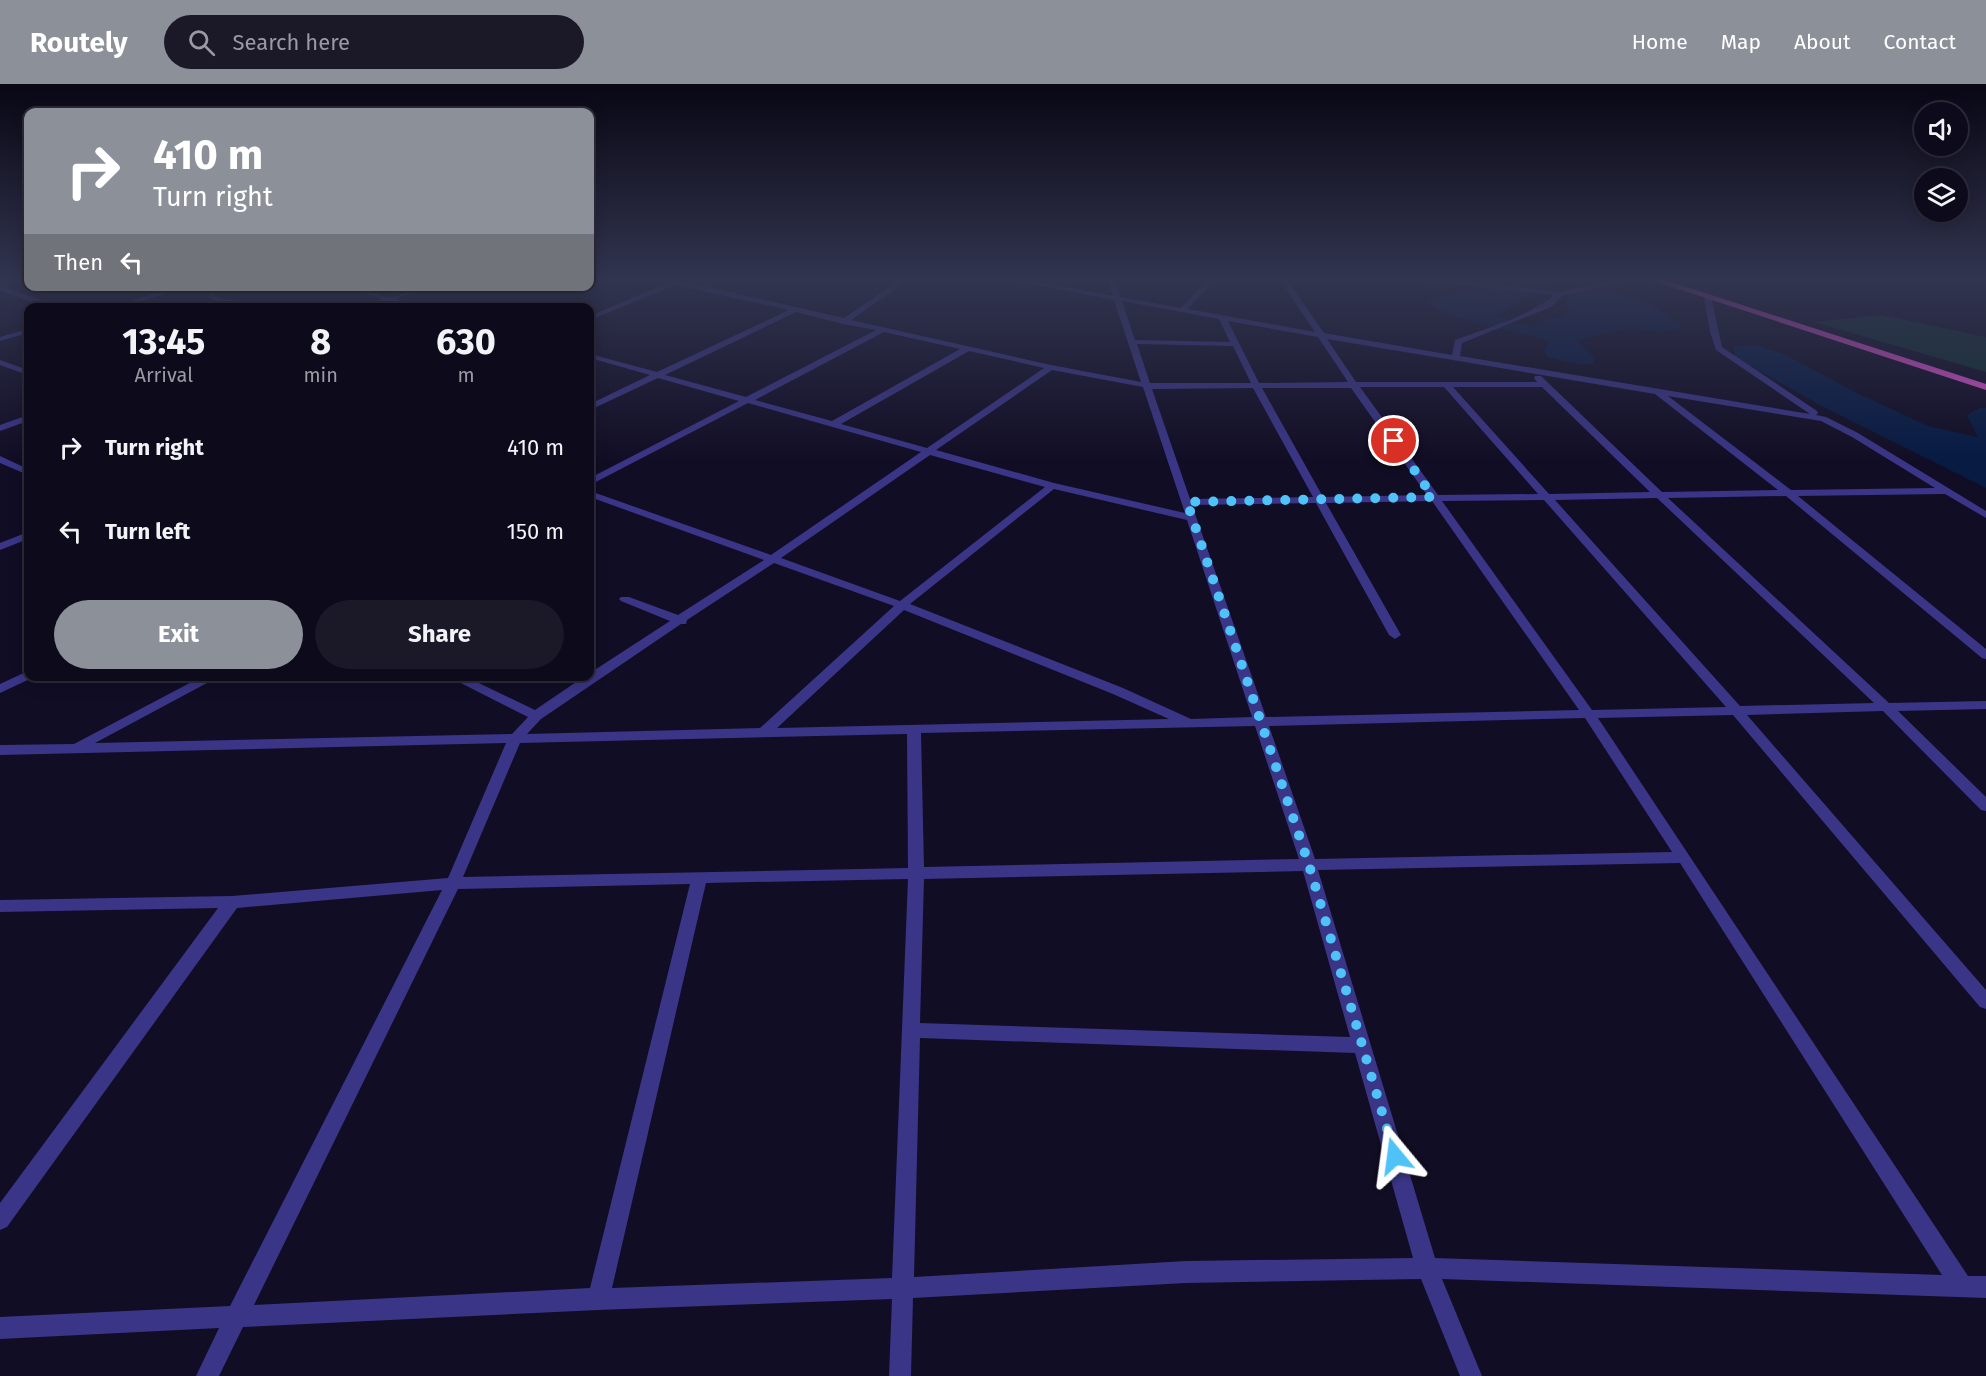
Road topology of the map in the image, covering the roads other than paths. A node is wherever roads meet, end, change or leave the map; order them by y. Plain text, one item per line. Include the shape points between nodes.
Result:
1 (731, 340) edge
2 (862, 340) edge
3 (928, 340) edge
4 (1233, 340) edge
5 (1323, 340) edge
6 (1351, 340) edge
7 (1462, 340) edge
8 (1715, 340) edge
9 (1840, 340) edge
10 (1134, 342) joint
11 (1235, 344) junction
12 (966, 349) junction
13 (594, 357) edge
14 (1456, 358) junction
15 (0, 363) edge
16 (1051, 368) junction
17 (1531, 370) junction
18 (24, 372) edge
19 (658, 375) junction
20 (1446, 384) junction
21 (1543, 384) junction
22 (1354, 385) junction
23 (1149, 386) junction
24 (1256, 386) junction
25 (1986, 387) edge
26 (1657, 392) junction
27 (747, 400) junction
28 (594, 405) edge
29 (1823, 418) junction
30 (24, 419) edge
31 (832, 424) junction
32 (0, 428) edge
33 (928, 452) junction
34 (0, 459) edge
35 (24, 470) edge
36 (594, 480) edge
37 (1052, 486) junction
38 (1948, 491) junction
39 (1788, 493) junction
40 (1658, 494) junction
41 (594, 495) edge
42 (1545, 495) junction
43 (1433, 497) junction
44 (1319, 499) junction
45 (1187, 502) junction
46 (1986, 515) edge
47 (1193, 518) junction
48 (24, 537) edge
49 (0, 547) edge
50 (771, 560) junction
51 (625, 599) dead end
52 (902, 606) junction
53 (682, 621) junction
54 (1395, 635) dead end
55 (1986, 655) edge
56 (24, 677) edge
57 (594, 678) edge
58 (204, 681) edge
59 (463, 681) edge
60 (590, 681) edge
61 (0, 689) edge
62 (1986, 705) edge
63 (1887, 709) junction
64 (1737, 711) junction
65 (536, 716) junction
66 (1590, 716) junction
67 (1260, 723) junction
68 (1192, 724) junction
69 (914, 730) junction
70 (762, 734) junction
71 (515, 739) junction
72 (74, 748) junction
73 (0, 750) edge
74 (1986, 806) edge
75 (1684, 857) junction
76 (1309, 865) junction
77 (916, 872) junction
78 (700, 877) junction
79 (453, 883) junction
80 (232, 902) junction
81 (5, 906) edge
82 (0, 919) edge
83 (1986, 1002) edge
84 (911, 1030) junction
85 (1363, 1044) junction
86 (0, 1220) edge
87 (1427, 1268) junction
88 (1962, 1286) junction
89 (1986, 1287) edge
90 (904, 1288) junction
91 (598, 1299) junction
92 (235, 1315) junction
93 (0, 1328) edge
94 (207, 1376) edge
95 (900, 1376) edge
96 (1471, 1376) edge

1 - 19 street
2 - 27 street
3 - 12 street
4 - 11 street
5 - 22 street
6 - 14 street
7 - 14 street via 1458,342
8 - 29 street via 1719,348
9 - 25 highway
10 - 11 street
10 - 23 street
11 - 24 street
12 - 16 street
12 - 31 street
13 - 19 street
14 - 17 street
15 - 18 street
16 - 23 street
16 - 33 street
17 - 21 street
17 - 26 street
19 - 27 street
19 - 28 street
20 - 21 street
20 - 22 street
20 - 42 street
21 - 40 street
22 - 24 street
22 - 43 street
23 - 24 street
23 - 45 street
24 - 44 street
26 - 29 street
26 - 39 street
27 - 31 street
27 - 36 street
29 - 38 street
30 - 32 street
31 - 33 street
33 - 37 street
33 - 50 street
34 - 35 street
37 - 47 street
37 - 52 street
38 - 39 street
38 - 46 street
39 - 40 street
39 - 55 street
40 - 42 street
40 - 63 street
41 - 50 street
42 - 43 street
42 - 64 street
43 - 44 street
43 - 66 street
44 - 45 street
44 - 54 street
45 - 47 street
47 - 67 street
48 - 49 street
50 - 52 street
50 - 53 street
51 - 53 street
52 - 68 street
52 - 70 street
53 - 57 street
56 - 61 street
58 - 72 street
59 - 65 street
60 - 65 street
62 - 63 street
63 - 64 street
63 - 74 street
64 - 66 street
64 - 83 street
65 - 71 street
66 - 67 street
66 - 75 street
67 - 68 street
67 - 76 street
68 - 69 street
69 - 70 street
69 - 77 street
70 - 71 street
71 - 72 street
71 - 79 street
72 - 73 street
75 - 76 street
75 - 88 street
76 - 77 street
76 - 85 street
77 - 78 street
77 - 84 street
78 - 79 street
78 - 91 street
79 - 80 street
79 - 92 street
80 - 81 street
80 - 86 street
81 - 82 street
84 - 85 street
84 - 90 street
85 - 87 street
87 - 88 street
87 - 90 street via 1186,1272
87 - 96 street
88 - 89 street
90 - 91 street
90 - 95 street
91 - 92 street
92 - 93 street
92 - 94 street

